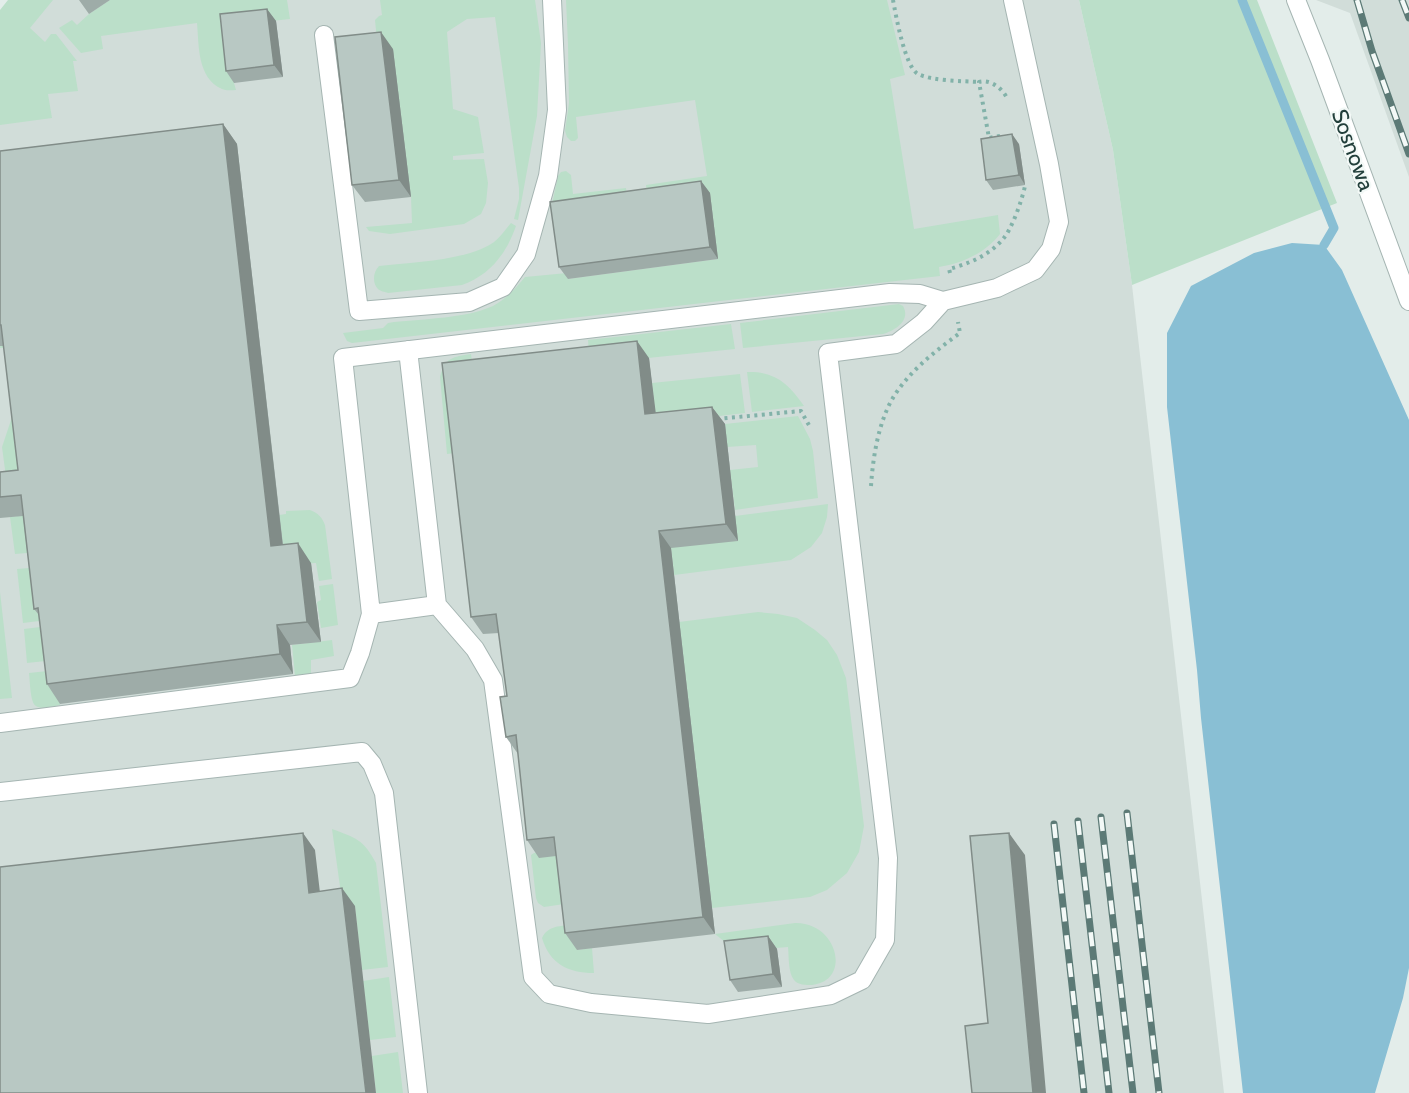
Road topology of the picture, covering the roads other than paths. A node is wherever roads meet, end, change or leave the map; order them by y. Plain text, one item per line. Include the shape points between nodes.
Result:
1 (552, 0) edge
2 (1013, 0) edge
3 (1296, 0) edge
4 (324, 35) dead end
5 (949, 300) junction
6 (1409, 301) edge
7 (408, 350) junction
8 (437, 605) junction
9 (371, 614) junction
10 (0, 723) edge
11 (0, 792) edge
12 (418, 1093) edge

1 - 4 street via 557,110 548,176 530,243 503,286 469,302 359,311
2 - 5 street via 1059,222 1051,249 1035,270 997,288
3 - 6 street, Sosnowa
5 - 7 street via 890,293
5 - 8 street via 896,344 828,353 888,858 885,940 862,980 831,995 708,1014 591,1003 549,994 533,977 493,680 475,650
7 - 8 street
7 - 9 street via 343,358
8 - 9 street
9 - 10 street via 350,678
11 - 12 street via 362,752 372,764 384,793

